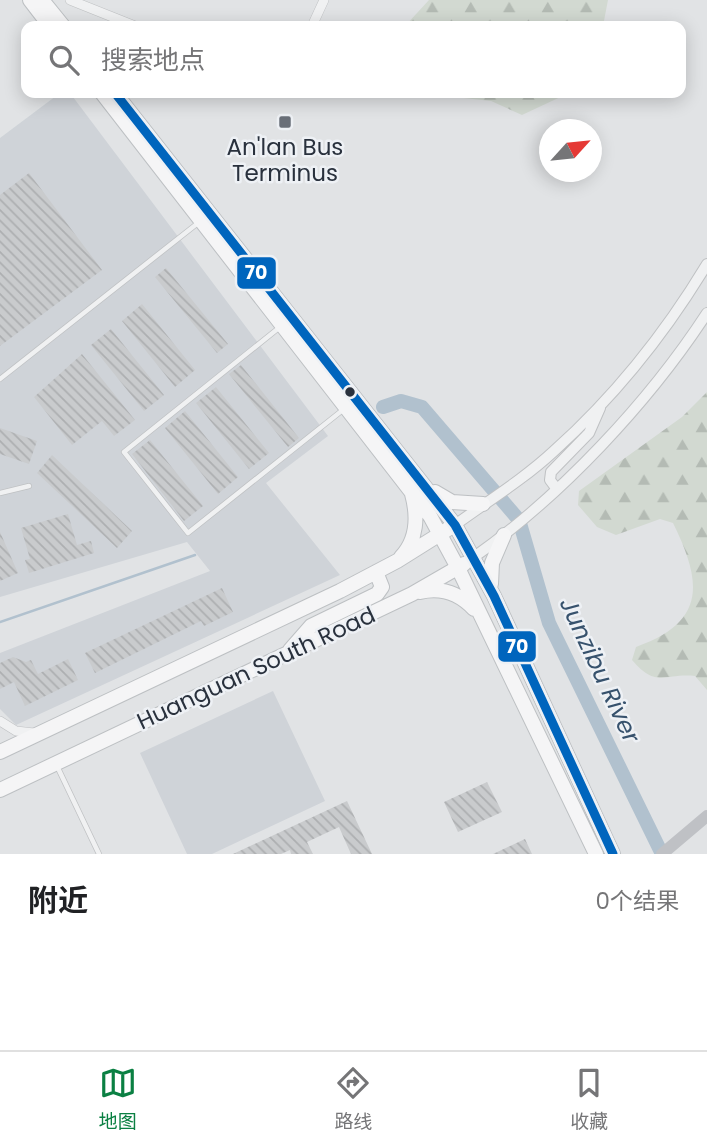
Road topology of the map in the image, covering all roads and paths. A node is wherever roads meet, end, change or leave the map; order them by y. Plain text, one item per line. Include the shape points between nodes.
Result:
1 (40, 0) edge
2 (70, 0) edge
3 (324, 0) edge
4 (48, 21) edge
5 (59, 21) edge
6 (122, 21) edge
7 (314, 21) edge
8 (106, 98) edge
9 (119, 98) edge
10 (202, 220) junction
11 (707, 264) edge
12 (707, 313) edge
13 (283, 325) junction
14 (0, 379) edge
15 (602, 402) junction
16 (355, 410) junction
17 (413, 481) junction
18 (29, 486) dead end
19 (556, 488) junction
20 (0, 493) edge
21 (483, 505) junction
22 (455, 525) junction
23 (440, 534) junction
24 (505, 535) junction
25 (474, 557) junction
26 (399, 560) junction
27 (458, 568) junction
28 (376, 572) junction
29 (412, 594) junction
30 (494, 596) junction
31 (484, 622) junction
32 (287, 653) junction
33 (0, 720) edge
34 (39, 733) junction
35 (0, 752) edge
36 (56, 764) junction
37 (0, 790) edge
38 (707, 816) edge
39 (99, 854) edge
40 (596, 854) edge
41 (613, 854) edge
42 (662, 854) edge

1 - 4 main road
1 - 5 main road
2 - 6 street
3 - 7 street
8 - 10 main road
9 - 16 main road
10 - 13 main road
10 - 14 lane
11 - 15 street via 666,326
12 - 19 street via 647,392
13 - 16 main road
13 - 16 lane via 124,452 188,533
15 - 19 street via 589,433 551,472
15 - 21 street, Huanguan South Road via 553,452
16 - 17 main road
17 - 21 main road via 452,502
17 - 22 main road
17 - 23 main road
17 - 26 main road via 415,526 410,545
18 - 20 lane
19 - 24 street, Huanguan South Road
21 - 22 street, Huanguan South Road
22 - 23 main road, Huanguan South Road
22 - 25 main road
23 - 26 main road, Huanguan South Road
23 - 27 main road
24 - 25 street, Huanguan South Road
24 - 30 main road via 492,563
25 - 27 main road, Huanguan South Road
25 - 30 main road
26 - 28 main road, Huanguan South Road
27 - 29 main road, Huanguan South Road
27 - 31 main road
28 - 32 main road via 380,591 312,626
28 - 34 main road, Huanguan South Road
29 - 31 main road via 438,590 457,595
29 - 32 main road, Huanguan South Road
30 - 41 main road
31 - 40 main road
32 - 36 main road, Huanguan South Road
33 - 34 street via 16,731
34 - 35 main road, Huanguan South Road
36 - 37 main road, Huanguan South Road
36 - 39 lane
38 - 42 main road

